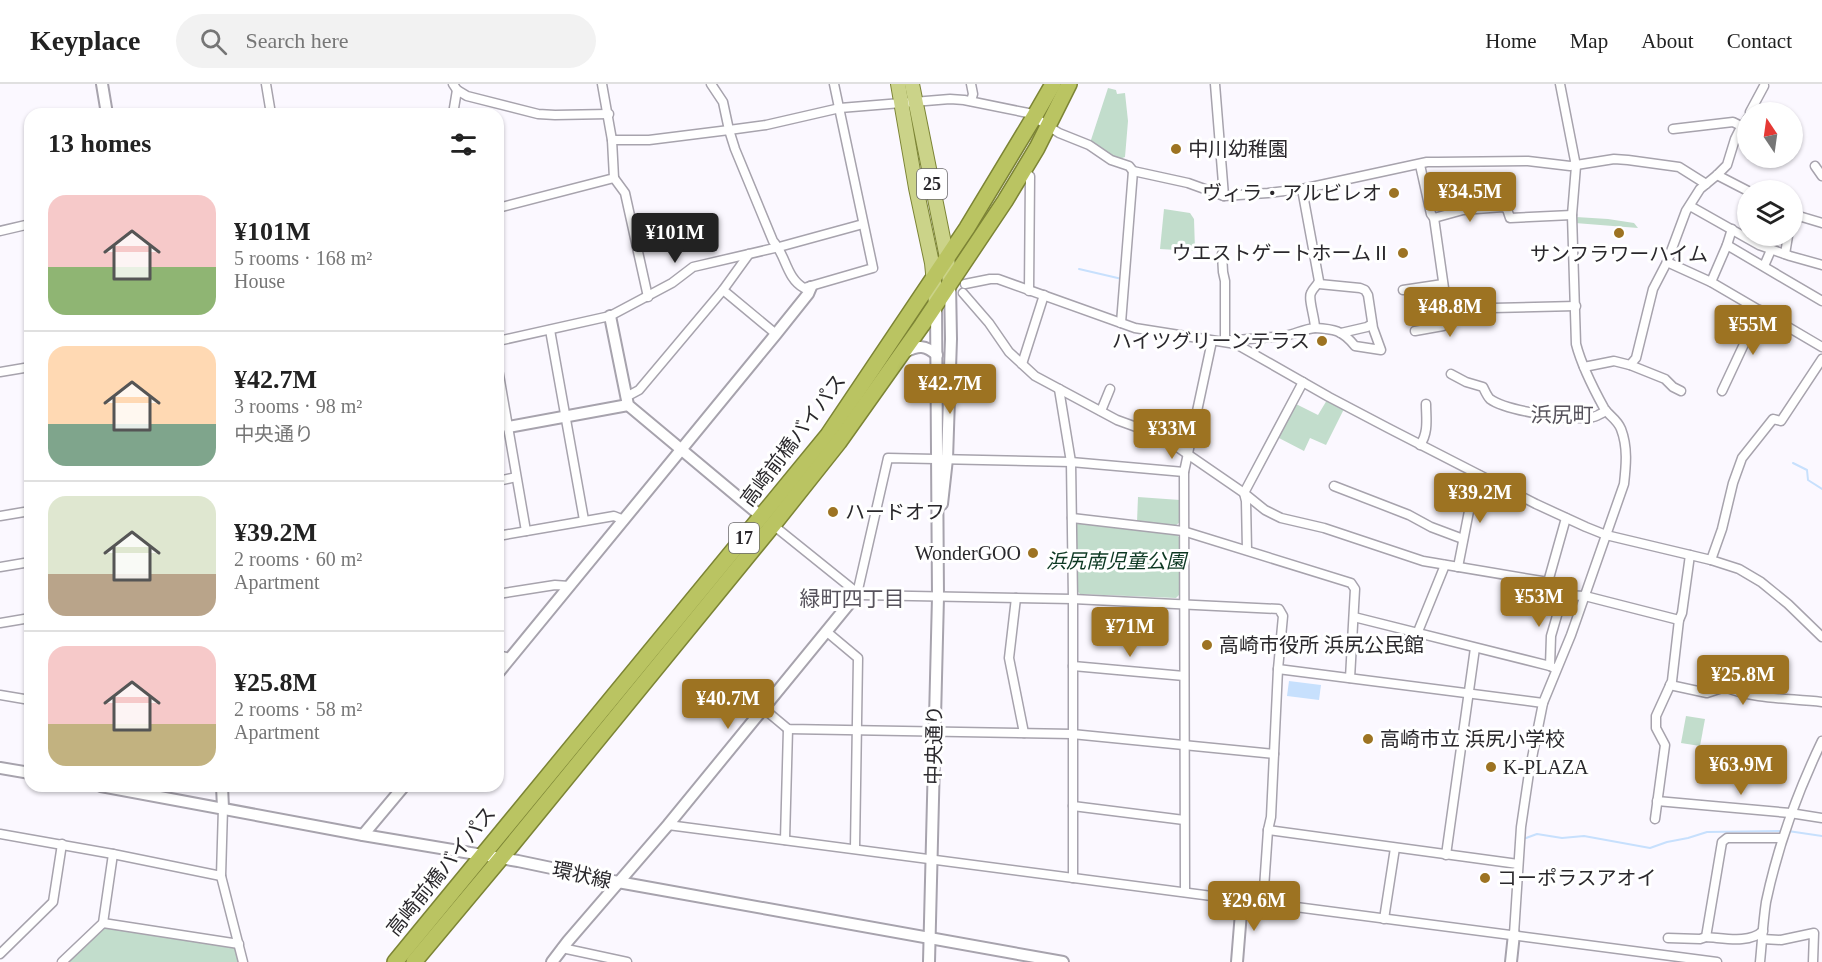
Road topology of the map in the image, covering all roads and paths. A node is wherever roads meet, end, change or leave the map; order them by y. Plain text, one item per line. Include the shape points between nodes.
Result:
1 (102, 84) edge
2 (266, 84) edge
3 (602, 84) edge
4 (711, 84) edge
5 (834, 84) edge
6 (898, 84) edge
7 (912, 84) edge
8 (971, 84) edge
9 (1053, 84) edge
10 (1069, 84) edge
11 (1215, 84) edge
12 (1560, 84) edge
13 (1764, 86) dead end
14 (455, 87) edge
15 (972, 101) junction
16 (909, 102) junction
17 (1755, 102) edge
18 (106, 108) edge
19 (270, 108) edge
20 (453, 108) edge
21 (840, 108) junction
22 (609, 114) junction
23 (1034, 117) junction
24 (1737, 124) edge
25 (1048, 126) junction
26 (1673, 129) dead end
27 (729, 130) junction
28 (1737, 134) edge
29 (612, 140) junction
30 (1420, 165) junction
31 (1576, 166) junction
32 (1815, 166) dead end
33 (1133, 171) junction
34 (1023, 172) junction
35 (1717, 176) junction
36 (1822, 176) edge
37 (614, 178) junction
38 (1706, 184) junction
39 (1737, 186) edge
40 (1302, 189) junction
41 (1224, 196) junction
42 (504, 206) edge
43 (1690, 206) junction
44 (1572, 215) junction
45 (1803, 217) edge
46 (1434, 218) junction
47 (1822, 223) edge
48 (863, 224) junction
49 (24, 225) edge
50 (1732, 229) junction
51 (0, 231) edge
52 (941, 231) junction
53 (1737, 232) edge
54 (963, 233) junction
55 (1727, 245) junction
56 (1755, 246) edge
57 (1761, 246) edge
58 (1786, 246) edge
59 (778, 247) junction
60 (1737, 250) junction
61 (1771, 250) junction
62 (749, 254) junction
63 (1222, 254) dead end
64 (1785, 254) junction
65 (947, 258) junction
66 (1667, 262) junction
67 (1822, 265) edge
68 (1764, 266) junction
69 (934, 279) junction
70 (1712, 282) junction
71 (1319, 284) junction
72 (1443, 284) junction
73 (811, 287) junction
74 (959, 287) junction
75 (723, 290) junction
76 (1403, 290) dead end
77 (1029, 291) junction
78 (1044, 295) junction
79 (648, 297) junction
80 (1822, 301) edge
81 (936, 303) junction
82 (1576, 306) junction
83 (1447, 309) junction
84 (1760, 310) junction
85 (610, 316) junction
86 (1121, 323) junction
87 (1372, 324) junction
88 (1315, 328) junction
89 (550, 330) junction
90 (1415, 331) dead end
91 (1341, 333) junction
92 (776, 334) junction
93 (504, 340) edge
94 (1212, 341) junction
95 (1225, 341) junction
96 (1822, 347) edge
97 (902, 353) junction
98 (937, 355) junction
99 (1822, 359) edge
100 (1022, 364) junction
101 (1630, 365) junction
102 (1584, 367) junction
103 (24, 368) edge
104 (0, 372) edge
105 (1451, 374) dead end
106 (1303, 382) junction
107 (1059, 389) junction
108 (1110, 389) dead end
109 (1681, 391) dead end
110 (1722, 392) dead end
111 (627, 401) junction
112 (1426, 404) dead end
113 (1101, 411) junction
114 (1606, 411) junction
115 (566, 417) junction
116 (504, 428) edge
117 (504, 432) edge
118 (1420, 444) junction
119 (682, 449) junction
120 (1187, 454) junction
121 (941, 459) junction
122 (1071, 462) junction
123 (1184, 471) junction
124 (1479, 475) junction
125 (516, 477) junction
126 (504, 480) edge
127 (1334, 486) dead end
128 (1244, 493) junction
129 (24, 512) edge
130 (0, 516) edge
131 (1072, 518) junction
132 (1566, 518) junction
133 (584, 520) junction
134 (624, 520) junction
135 (768, 521) junction
136 (525, 531) junction
137 (1183, 531) junction
138 (504, 535) edge
139 (1606, 535) junction
140 (1463, 539) junction
141 (1247, 550) junction
142 (1690, 555) junction
143 (1711, 560) junction
144 (24, 563) edge
145 (1444, 565) junction
146 (0, 567) edge
147 (1458, 567) junction
148 (1548, 582) junction
149 (569, 586) junction
150 (504, 593) edge
151 (857, 594) junction
152 (1563, 595) junction
153 (1585, 596) junction
154 (938, 597) junction
155 (1016, 598) junction
156 (1073, 599) junction
157 (1184, 604) junction
158 (1354, 617) junction
159 (24, 619) edge
160 (1679, 620) junction
161 (0, 623) edge
162 (827, 632) junction
163 (1417, 634) junction
164 (1822, 637) edge
165 (1475, 648) junction
166 (504, 656) edge
167 (510, 658) junction
168 (504, 665) edge
169 (1073, 666) junction
170 (1553, 667) junction
171 (1278, 669) junction
172 (1184, 676) junction
173 (1350, 678) junction
174 (1670, 685) junction
175 (1468, 693) junction
176 (0, 695) edge
177 (24, 699) edge
178 (1822, 702) edge
179 (1543, 703) junction
180 (764, 709) junction
181 (788, 729) junction
182 (855, 729) junction
183 (934, 732) junction
184 (1024, 733) junction
185 (1072, 734) junction
186 (1822, 741) edge
187 (1184, 745) junction
188 (1274, 754) junction
189 (0, 768) edge
190 (24, 772) edge
191 (134, 792) edge
192 (222, 792) edge
193 (399, 792) edge
194 (1658, 801) junction
195 (1073, 806) junction
196 (223, 808) junction
197 (1790, 813) junction
198 (1822, 818) edge
199 (1655, 819) dead end
200 (1184, 820) junction
201 (668, 825) junction
202 (1268, 831) junction
203 (0, 834) edge
204 (363, 835) junction
205 (1782, 838) junction
206 (785, 840) junction
207 (62, 844) junction
208 (855, 848) junction
209 (1395, 848) junction
210 (113, 854) junction
211 (481, 855) junction
212 (1446, 855) junction
213 (501, 858) junction
214 (931, 859) junction
215 (1518, 864) junction
216 (221, 876) junction
217 (1073, 878) junction
218 (618, 882) junction
219 (1185, 892) junction
220 (1242, 900) junction
221 (1263, 903) junction
222 (1384, 919) junction
223 (103, 923) junction
224 (1514, 934) junction
225 (1763, 935) junction
226 (930, 937) junction
227 (1706, 937) junction
228 (1668, 938) dead end
229 (239, 944) junction
230 (562, 948) junction
231 (0, 954) edge
232 (62, 962) edge
233 (243, 962) edge
234 (395, 962) edge
235 (414, 962) edge
236 (552, 962) edge
237 (627, 962) edge
238 (929, 962) edge
239 (1063, 962) edge
240 (1237, 962) edge
241 (1511, 962) edge
242 (1717, 962) edge
243 (1760, 962) edge
244 (1813, 962) edge

1 - 18 street
2 - 19 street
3 - 22 street
4 - 27 street via 723,102
5 - 21 street
6 - 16 main road, 25
7 - 16 main road, 25
8 - 15 street
9 - 23 highway, 高崎前橋バイパス / 17
10 - 25 highway, 高崎前橋バイパス / 17
11 - 41 street
12 - 31 street
13 - 17 street
14 - 20 street
14 - 22 street via 467,96 538,114
15 - 16 street
15 - 23 street
16 - 21 street
16 - 52 main road, 25
16 - 69 main road, 25
21 - 27 street
21 - 48 street
22 - 29 street
23 - 25 street
23 - 54 highway, 高崎前橋バイパス / 17
24 - 26 street
25 - 33 street via 1083,141
25 - 34 highway, 高崎前橋バイパス / 17
27 - 29 street via 649,140
27 - 59 street
28 - 35 street via 1729,160
29 - 37 street
30 - 31 street via 1510,161
30 - 40 street
30 - 46 street
31 - 38 street via 1614,159 1666,164 1679,167
31 - 44 street
32 - 36 street
33 - 41 street
33 - 86 street
34 - 74 highway, 高崎前橋バイパス / 17
34 - 77 street via 1030,176
35 - 38 street
35 - 39 street
37 - 42 street
37 - 79 street via 625,193
38 - 43 street
40 - 41 street
40 - 71 street
43 - 50 street
43 - 66 street
44 - 46 street via 1510,218 1503,207 1463,210
44 - 82 street
45 - 47 street
46 - 72 street
48 - 59 street
48 - 73 street via 873,268
49 - 51 street
50 - 53 street
50 - 55 street
52 - 54 main road via 948,235
52 - 65 main road, 25
54 - 65 highway, 高崎前橋バイパス / 17
55 - 60 street
55 - 70 street
56 - 60 street
57 - 61 street
58 - 64 street
59 - 62 street
59 - 73 street via 797,284
60 - 68 street
61 - 64 street
61 - 68 street
62 - 75 street
62 - 79 street via 693,267
63 - 95 street
64 - 67 street
65 - 69 highway, 高崎前橋バイパス / 17
65 - 74 main road, 25
66 - 70 street
66 - 101 street via 1653,289 1636,358
68 - 80 street
69 - 81 main road, 25
69 - 135 highway, 高崎前橋バイパス / 17
70 - 84 street
71 - 87 street via 1365,290
71 - 88 street via 1310,298
72 - 76 street
72 - 83 street
73 - 92 street
74 - 77 street via 998,279
74 - 81 highway, 高崎前橋バイパス / 17
74 - 100 street
74 - 121 street, 中央通り
75 - 92 street
75 - 111 street
77 - 78 street
78 - 86 street
78 - 100 street
79 - 85 street
81 - 97 highway, 高崎前橋バイパス / 17
81 - 98 street, 中央通り
82 - 83 street
82 - 102 street via 1576,344
83 - 90 street via 1448,322 1443,326
84 - 96 street
84 - 110 street
85 - 89 street
85 - 111 street
86 - 94 street
87 - 91 street
87 - 91 street via 1382,350 1355,346
88 - 91 street
88 - 95 street via 1283,336
89 - 93 street
89 - 115 street
92 - 119 street
94 - 95 street
94 - 120 street
95 - 106 street
97 - 98 street via 921,346
97 - 135 highway, 高崎前橋バイパス / 17 via 839,442
98 - 121 street, 中央通り
99 - 143 street via 1781,420 1773,419 1743,455
100 - 107 street
101 - 102 street via 1614,361
101 - 109 street via 1665,379
102 - 114 street
103 - 104 street
105 - 114 street via 1483,387 1488,398 1534,413 1593,417
106 - 118 street
106 - 128 street
107 - 113 street
107 - 122 street
108 - 113 street
111 - 115 street
111 - 119 street
112 - 118 street via 1426,432
113 - 120 street via 1154,431
114 - 139 street via 1621,429 1626,448 1624,484
115 - 116 street
115 - 133 street
117 - 125 street
118 - 124 street
119 - 134 street
119 - 135 street
120 - 123 street
120 - 128 street
121 - 122 street
121 - 151 street via 888,458
121 - 154 street, 中央通り via 945,485 938,528
122 - 123 street
122 - 131 street
123 - 137 street
124 - 132 street
124 - 140 street
125 - 126 street
125 - 136 street
127 - 140 street
128 - 141 street
128 - 145 street via 1281,518
129 - 130 street
131 - 137 street
131 - 156 street
132 - 139 street
132 - 148 street
133 - 134 street via 614,516
133 - 136 street
134 - 149 street
135 - 151 street
135 - 211 highway, 高崎前橋バイパス / 17
135 - 213 highway, 高崎前橋バイパス / 17
136 - 138 street
137 - 141 street
137 - 157 street
139 - 142 street
139 - 153 street
140 - 147 street
141 - 158 street via 1351,583 1355,589
142 - 143 street
142 - 160 street
143 - 164 street via 1761,582
144 - 146 street
145 - 147 street
145 - 163 street
147 - 148 street
148 - 152 street
149 - 150 street
149 - 167 street
151 - 154 street
151 - 162 street
152 - 153 street
152 - 170 street via 1551,636
153 - 160 street
153 - 170 street via 1571,635
154 - 155 street
154 - 183 street, 中央通り
155 - 156 street
155 - 184 street via 1009,658
156 - 157 street
156 - 169 street
157 - 171 street via 1279,609 1283,616
157 - 172 street
158 - 163 street
158 - 173 street
159 - 161 street
160 - 174 street
162 - 180 street
162 - 182 street via 858,658
163 - 165 street
165 - 170 street
165 - 175 street
166 - 167 street
167 - 168 street
169 - 172 street
169 - 185 street
170 - 179 street
171 - 173 street
171 - 188 street
172 - 187 street
173 - 175 street
174 - 178 street via 1707,693 1725,687 1770,697
174 - 194 street via 1656,716 1656,728 1665,745
175 - 179 street
175 - 212 street
176 - 177 street
179 - 215 street via 1525,795
180 - 181 street
180 - 201 street
181 - 182 street
181 - 206 street
182 - 183 street
182 - 208 street
183 - 184 street
183 - 214 street, 中央通り
184 - 185 street
185 - 187 street
185 - 195 street
186 - 197 street
187 - 188 street
187 - 200 street
188 - 202 street
189 - 190 street
191 - 196 street, 環状線
192 - 196 street
193 - 204 street
194 - 197 street
194 - 199 street
195 - 200 street
195 - 217 street
196 - 204 street, 環状線
196 - 216 street
197 - 198 street
197 - 205 street
200 - 219 street
201 - 206 street
201 - 218 street
202 - 209 street
202 - 221 street
203 - 207 street
204 - 211 street, 環状線
205 - 225 street via 1766,904
205 - 227 street via 1728,838 1722,842
206 - 208 street
207 - 210 street
207 - 231 street via 53,902
208 - 214 street
209 - 212 street
209 - 222 street
210 - 216 street
210 - 223 street
211 - 213 street, 環状線
211 - 234 highway, 高崎前橋バイパス / 17
212 - 215 street
213 - 218 street, 環状線
213 - 235 highway, 高崎前橋バイパス / 17
214 - 217 street
214 - 226 street, 中央通り
215 - 224 street
216 - 229 street
217 - 219 street
218 - 226 street, 環状線
218 - 230 street
219 - 220 street
220 - 221 street
220 - 240 street
221 - 222 street
222 - 224 street
223 - 229 street
223 - 232 street
224 - 241 street
224 - 242 street
225 - 227 street via 1748,939
225 - 243 street
225 - 244 street via 1781,940 1814,933
226 - 238 street, 中央通り
226 - 239 street, 環状線
227 - 228 street
229 - 233 street
230 - 236 street
230 - 237 street

